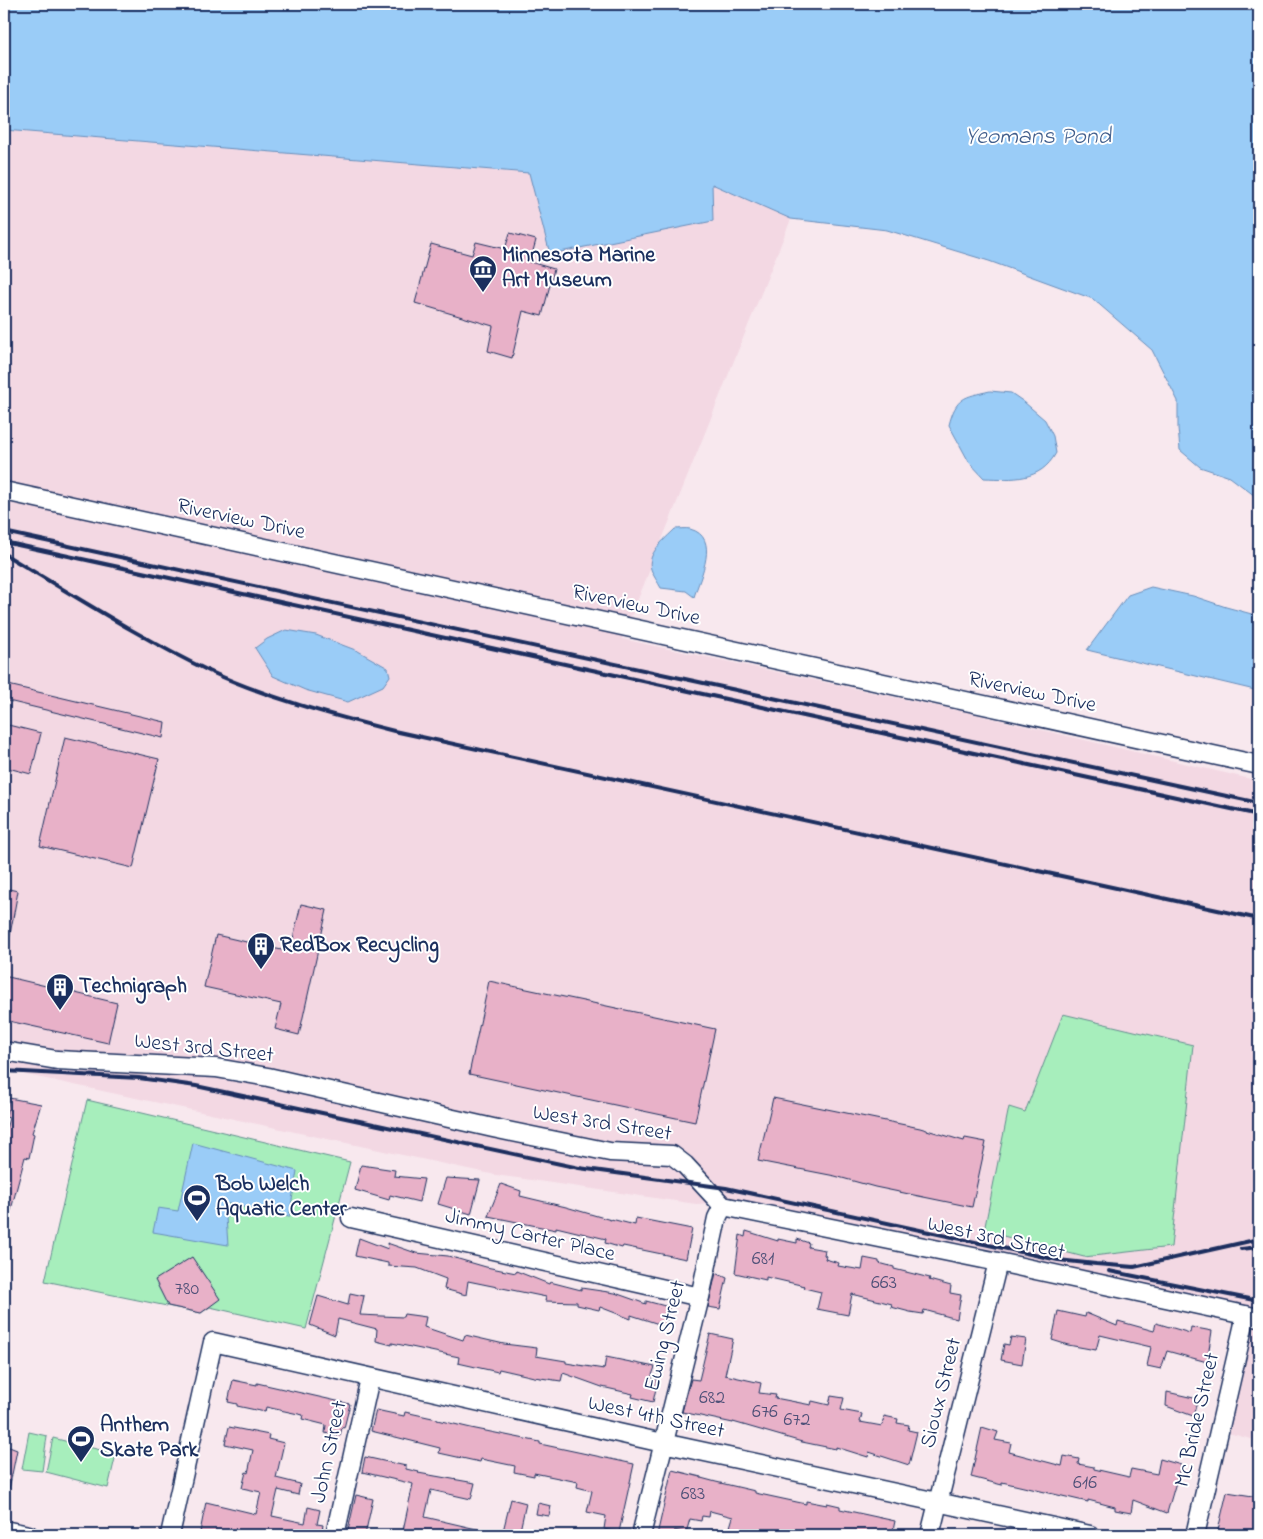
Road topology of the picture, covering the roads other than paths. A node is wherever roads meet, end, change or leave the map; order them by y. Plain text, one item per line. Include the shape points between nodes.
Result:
1 (4, 491) edge
2 (1259, 766) edge
3 (4, 1051) edge
4 (723, 1206) junction
5 (351, 1218) dead end
6 (998, 1262) junction
7 (700, 1297) junction
8 (1253, 1317) edge
9 (370, 1378) junction
10 (663, 1443) junction
11 (938, 1502) junction
12 (4, 1530) edge
13 (29, 1535) edge
14 (170, 1535) edge
15 (335, 1535) edge
16 (641, 1535) edge
17 (930, 1535) edge
18 (1090, 1535) edge
19 (1194, 1535) edge

1 - 2 street, Riverview Drive
3 - 4 street, West 3rd Street via 57,1060 216,1068 610,1152 672,1156 685,1165
4 - 6 street, West 3rd Street
4 - 7 street, Ewing Street via 717,1218
5 - 7 street, Jimmy Carter Place
6 - 8 street, West 3rd Street
6 - 11 street, Sioux Street
7 - 10 street, Ewing Street
8 - 19 street, Mc Bride Street
9 - 10 street, West 4th Street
9 - 14 street, West 4th Street via 213,1342
9 - 15 street, John Street
10 - 11 street, West 4th Street
10 - 16 street, Ewing Street
11 - 17 street, Sioux Street
11 - 18 street, West 4th Street
12 - 13 street

